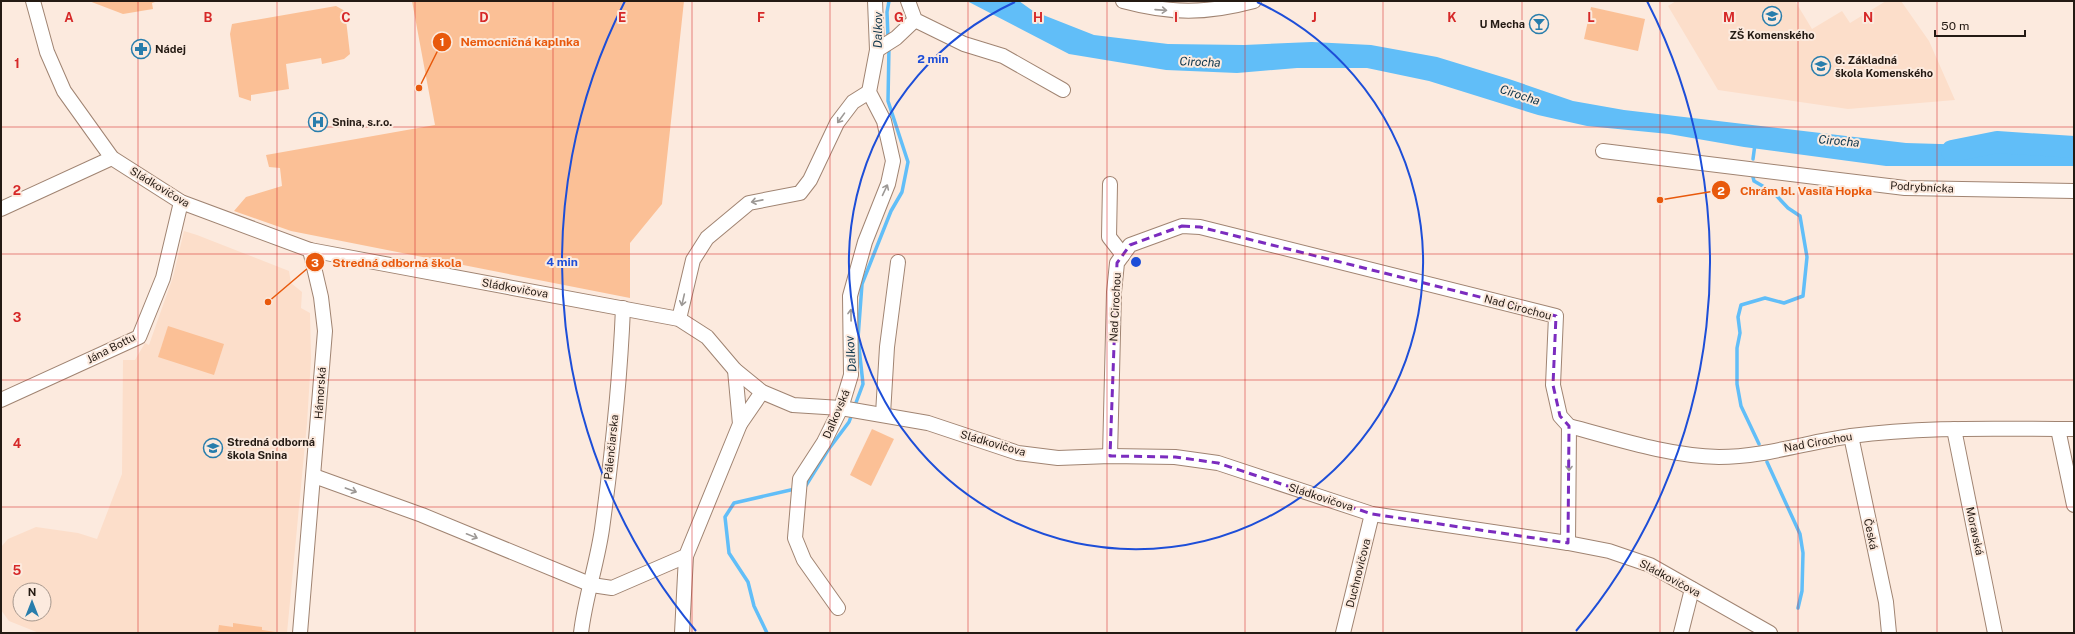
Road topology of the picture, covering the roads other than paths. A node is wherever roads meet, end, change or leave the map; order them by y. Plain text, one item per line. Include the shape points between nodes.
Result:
1 (33, 1) edge
2 (875, 1) edge
3 (908, 1) edge
4 (1124, 1) edge
5 (1254, 1) edge
6 (1193, 6) edge
7 (915, 20) junction
8 (879, 49) junction
9 (1064, 90) dead end
10 (869, 92) junction
11 (1603, 151) dead end
12 (112, 158) junction
13 (1110, 184) dead end
14 (2074, 191) edge
15 (181, 202) junction
16 (1, 209) edge
17 (310, 250) junction
18 (1123, 255) junction
19 (898, 262) dead end
20 (623, 308) junction
21 (679, 319) junction
22 (735, 370) junction
23 (762, 392) junction
24 (1, 400) edge
25 (849, 409) junction
26 (883, 414) junction
27 (740, 424) junction
28 (1569, 426) junction
29 (1954, 429) junction
30 (2058, 429) junction
31 (2074, 429) edge
32 (1851, 436) junction
33 (1110, 456) junction
34 (314, 476) junction
35 (2074, 505) edge
36 (1372, 514) junction
37 (1568, 543) junction
38 (686, 556) junction
39 (592, 585) junction
40 (1692, 590) junction
41 (838, 608) dead end
42 (300, 633) edge
43 (581, 633) edge
44 (682, 633) edge
45 (1343, 633) edge
46 (1681, 633) edge
47 (1770, 633) edge
48 (1889, 633) edge
49 (1995, 633) edge

1 - 12 street, Sládkovičova via 47,52 64,91
2 - 8 street
3 - 7 street
4 -> 6 street via 1152,9
5 - 6 street via 1229,8
7 - 8 street via 896,38
7 - 9 street via 964,44 1003,56
8 - 10 street
10 -> 21 street via 853,102 837,123 810,180 800,193 749,203 707,238 693,260
25 -> 10 street, Daľkovská via 852,374 850,296 865,242 888,184 893,161 884,121
11 - 14 street, Podrybnícka via 1905,188
12 - 15 street, Sládkovičova
12 - 16 street
13 - 18 street via 1109,237
15 - 17 street, Sládkovičova
15 - 24 street, Jána Bottu via 163,278 138,337
17 - 20 street, Sládkovičova
17 - 34 street, Hámorská via 321,296 325,331
18 - 28 street, Nad Cirochou via 1130,245 1182,226 1200,227 1556,316 1553,384 1560,416
18 - 33 street, Nad Cirochou via 1117,263 1114,292
19 - 26 street
20 - 21 street, Sládkovičova
20 - 39 street, Pálenčiarska via 610,461
21 - 22 street, Sládkovičova via 707,337
22 - 23 street, Sládkovičova
22 - 27 street
23 - 25 street, Sládkovičova via 793,405
23 - 27 street
25 - 26 street, Sládkovičova
25 - 41 street, Daľkovská via 800,479 795,538 804,560
26 - 33 street, Sládkovičova via 928,423 1018,453 1058,458
27 - 38 street
28 - 32 street, Nad Cirochou via 1671,453 1720,457 1754,454
28 -> 37 street
29 - 30 street, Nad Cirochou
29 - 32 street, Nad Cirochou
29 - 49 street, Moravská
30 - 31 street, Nad Cirochou
30 - 35 street
32 - 48 street, Česká via 1886,602
33 - 36 street, Sládkovičova via 1175,457 1218,463
34 -> 39 street via 422,515
34 - 42 street, Hámorská
36 - 37 street, Sládkovičova
36 - 45 street, Duchnovičova
37 - 40 street, Sládkovičova via 1609,551 1650,565
38 - 39 street via 612,588
38 - 44 street
39 - 43 street, Pálenčiarska via 584,608
40 - 46 street
40 - 47 street, Sládkovičova

